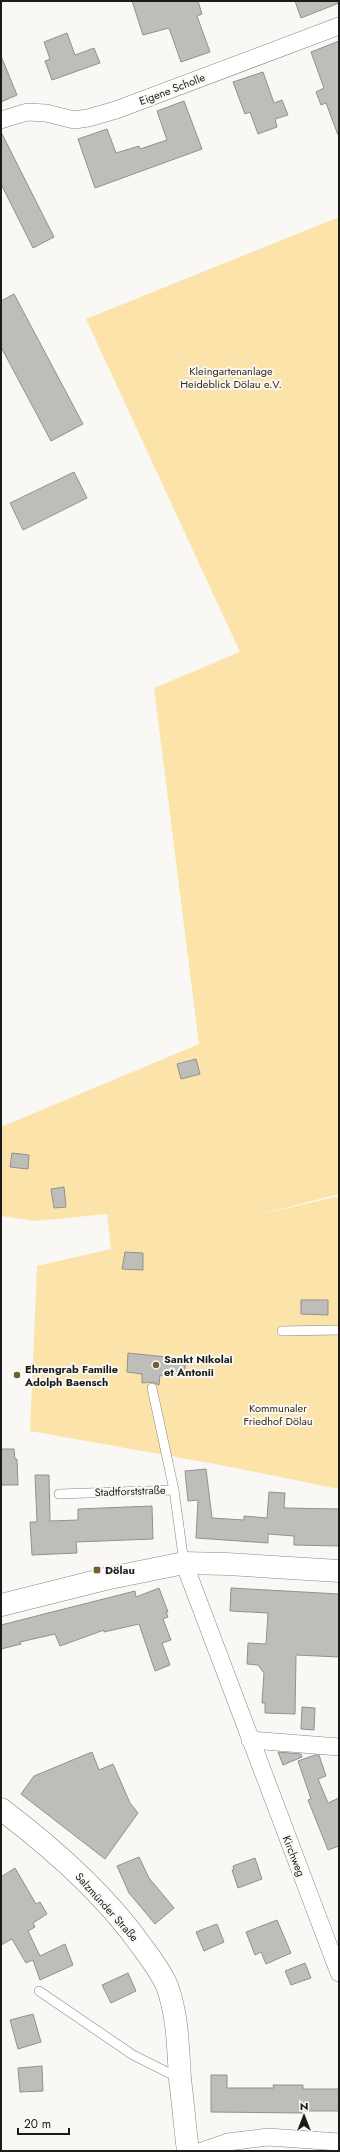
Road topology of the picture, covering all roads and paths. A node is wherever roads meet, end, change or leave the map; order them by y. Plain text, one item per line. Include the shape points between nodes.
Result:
1 (339, 26) edge
2 (1, 120) edge
3 (339, 1330) edge
4 (282, 1331) dead end
5 (152, 1388) dead end
6 (174, 1490) junction
7 (59, 1494) dead end
8 (184, 1563) junction
9 (339, 1571) edge
10 (1, 1605) edge
11 (250, 1740) junction
12 (339, 1747) edge
13 (1, 1809) edge
14 (339, 1973) edge
15 (39, 1991) dead end
16 (180, 2078) junction
17 (252, 2139) junction
18 (339, 2142) edge
19 (188, 2151) edge
20 (202, 2151) edge
21 (268, 2151) edge

1 - 2 street, Eigene Scholle via 116,110 88,118 74,120 46,113 27,112
3 - 4 lane
5 - 6 lane
6 - 7 lane, Stadtforststraße
6 - 8 lane, Stadtforststraße
8 - 9 main road
8 - 10 main road via 105,1579
8 - 11 street, Kirchweg
11 - 12 street
11 - 14 street, Kirchweg
13 - 16 main road, Salzmünder Straße via 60,1856 99,1895 130,1929 157,1967 167,1986 173,2008
15 - 16 lane via 133,2055
16 - 19 main road, Salzmünder Straße
17 - 18 street via 268,2136
17 - 20 street via 228,2142
17 - 21 street

